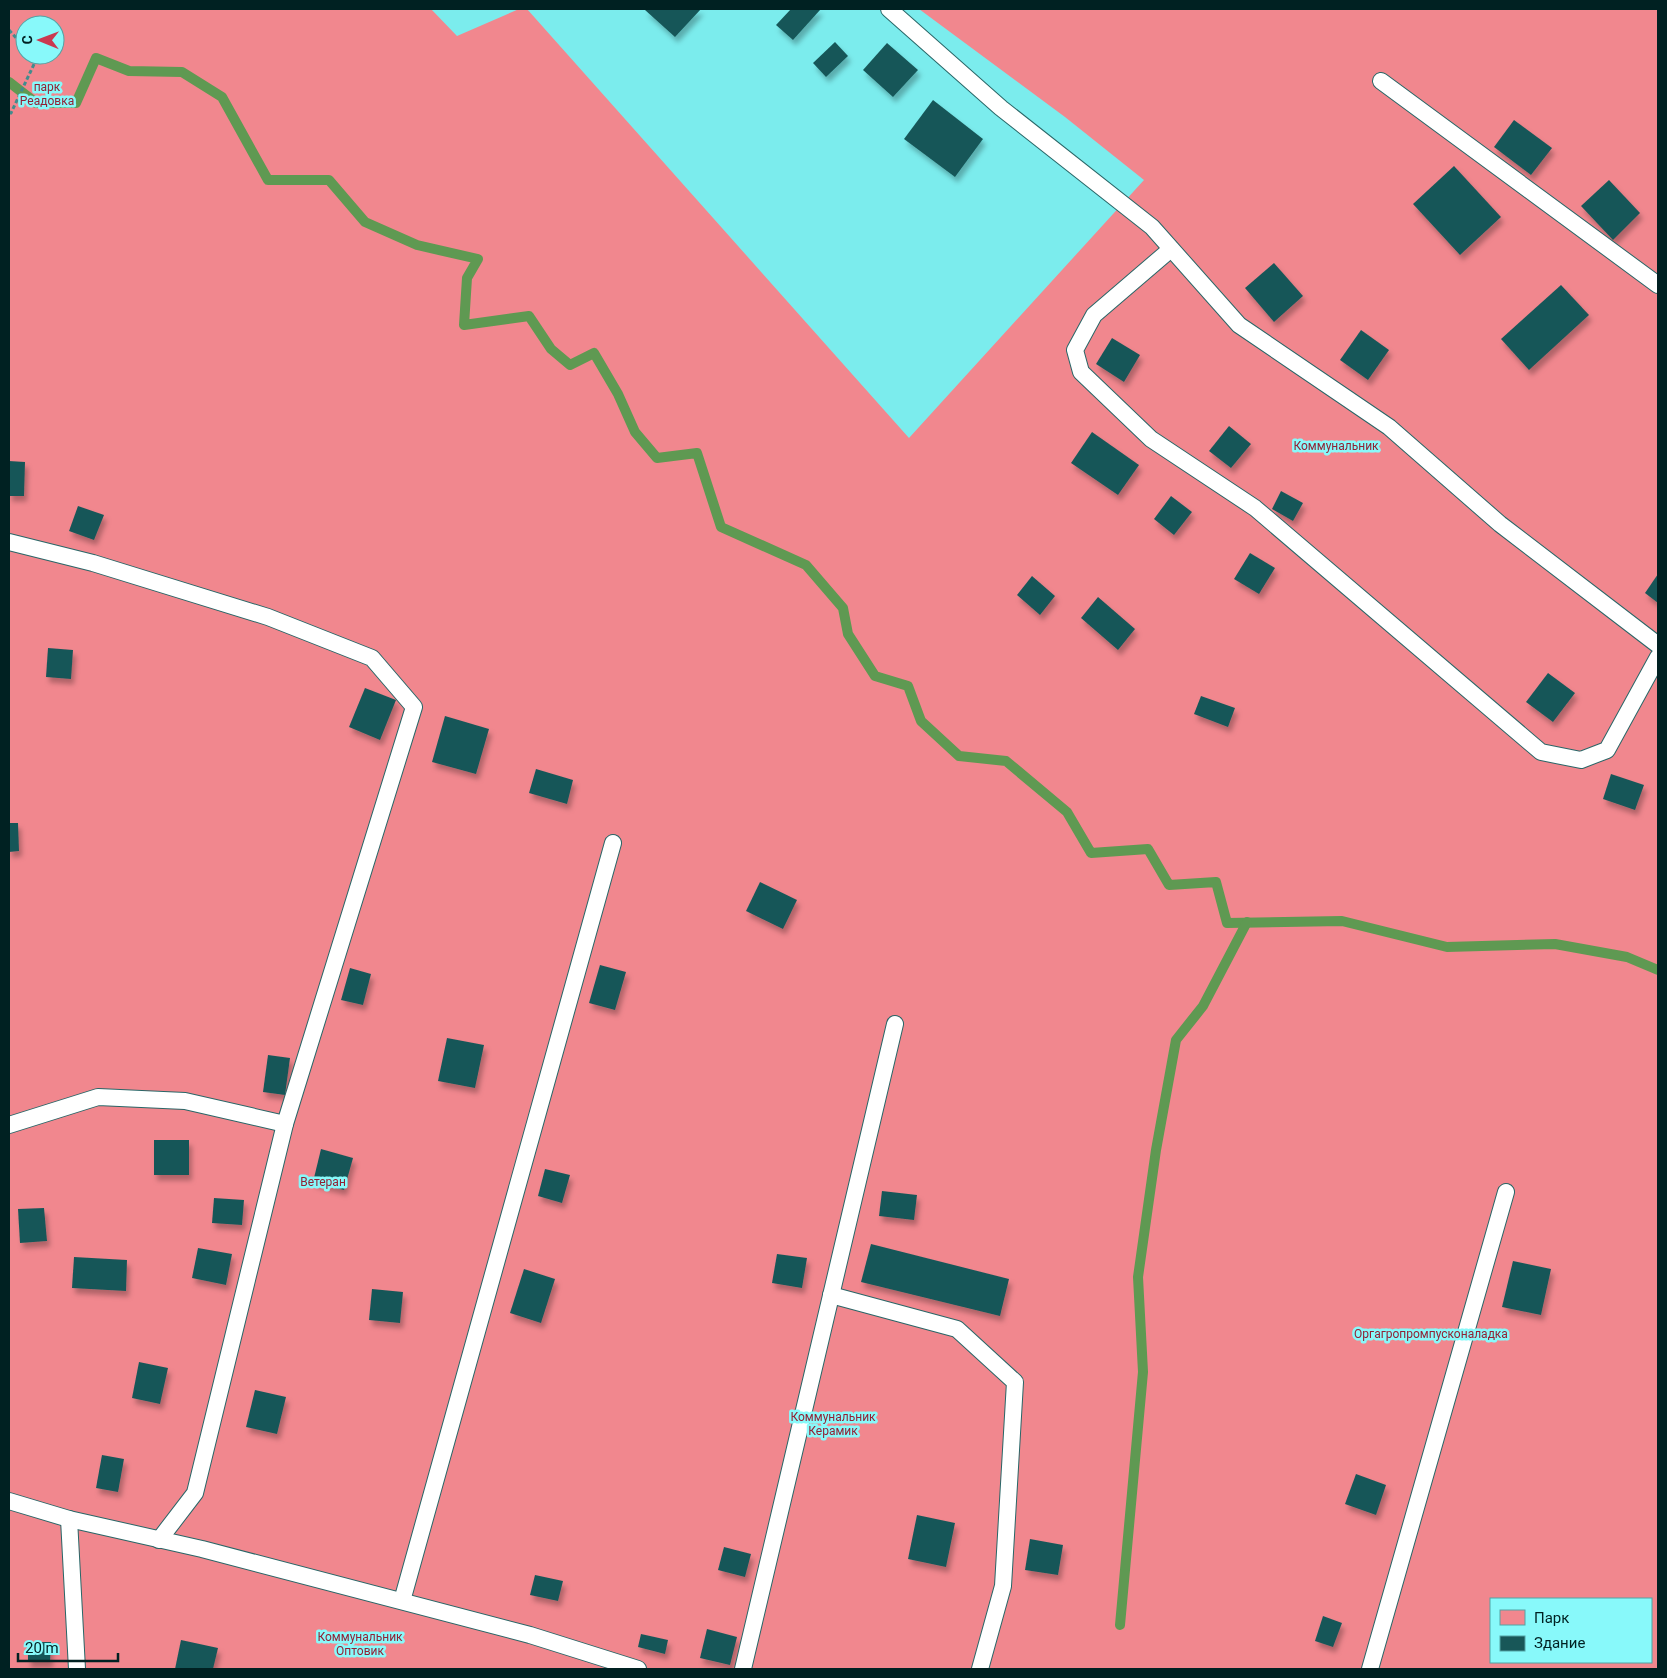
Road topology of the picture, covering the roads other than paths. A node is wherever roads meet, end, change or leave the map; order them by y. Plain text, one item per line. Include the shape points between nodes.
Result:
1 (889, 9) edge
2 (1381, 81) dead end
3 (1171, 249) junction
4 (1658, 285) edge
5 (9, 542) edge
6 (1658, 645) edge
7 (1658, 657) edge
8 (613, 843) dead end
9 (895, 1024) dead end
10 (285, 1124) junction
11 (9, 1125) edge
12 (1506, 1192) dead end
13 (831, 1295) junction
14 (9, 1501) edge
15 (69, 1519) junction
16 (160, 1540) junction
17 (402, 1602) junction
18 (77, 1669) edge
19 (638, 1669) edge
20 (743, 1669) edge
21 (980, 1669) edge
22 (1370, 1669) edge

1 - 3 lane via 1001,108 1152,227
2 - 4 lane
3 - 6 lane via 1239,325 1388,427 1500,524
3 - 7 lane via 1094,315 1075,350 1081,372 1151,439 1255,508 1541,752 1581,760 1607,750
5 - 10 lane via 93,563 268,617 372,658 414,706
8 - 17 lane
9 - 13 lane
10 - 11 lane via 185,1101 98,1097
10 - 16 lane via 195,1493
12 - 22 lane
13 - 20 lane
13 - 21 lane via 957,1329 1015,1382 1003,1586
14 - 15 lane
15 - 16 lane
15 - 18 lane
16 - 17 lane
17 - 19 lane via 530,1635

